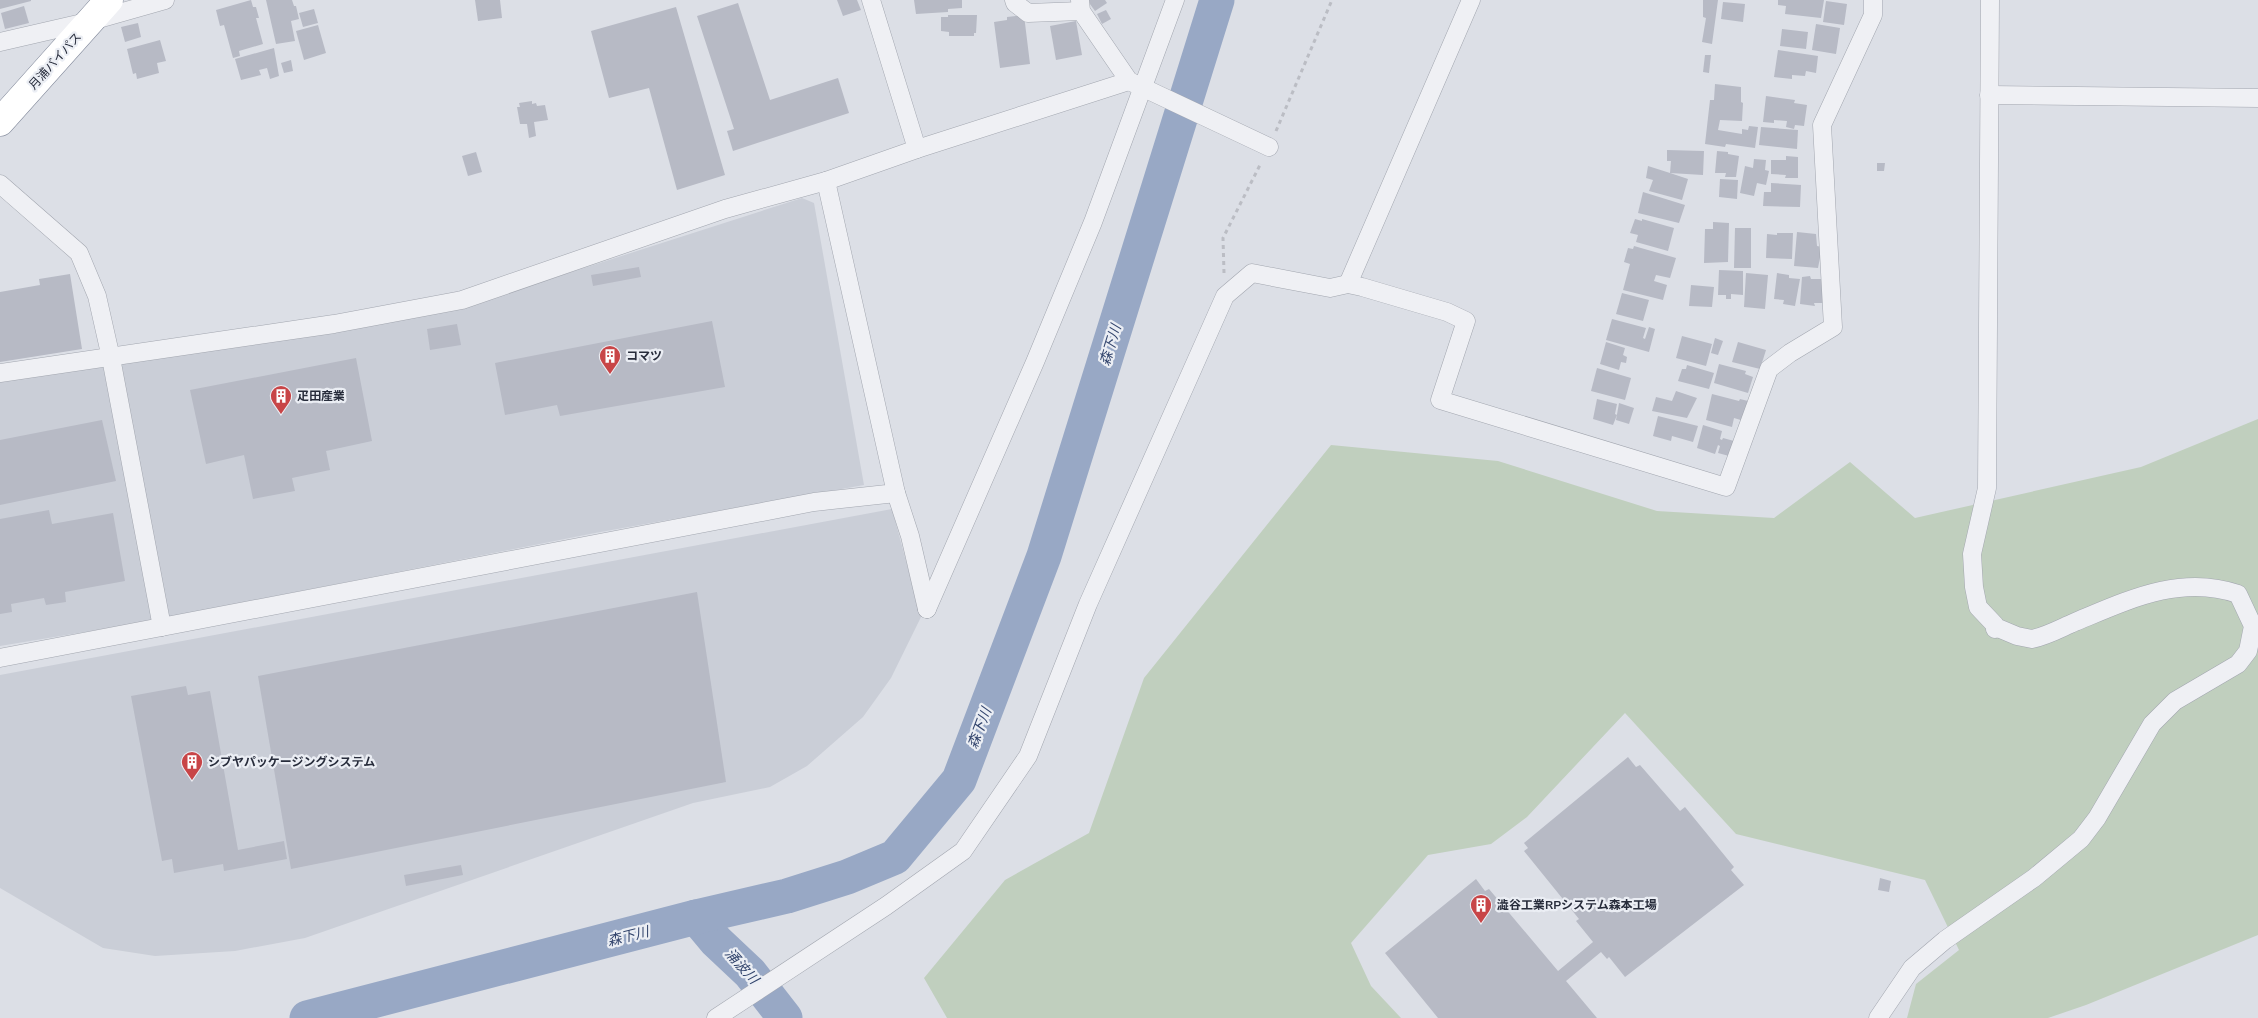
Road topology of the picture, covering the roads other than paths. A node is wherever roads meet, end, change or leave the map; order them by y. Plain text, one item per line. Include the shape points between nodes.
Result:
1 (109, 0) edge
2 (165, 0) edge
3 (871, 0) edge
4 (1014, 0) edge
5 (1175, 0) edge
6 (1471, 0) edge
7 (1873, 0) edge
8 (1990, 0) edge
9 (1080, 6) edge
10 (91, 21) junction
11 (0, 42) edge
12 (1141, 88) junction
13 (1989, 94) junction
14 (2258, 98) edge
15 (0, 122) edge
16 (1264, 144) road end
17 (917, 149) junction
18 (826, 181) junction
19 (0, 184) edge
20 (1348, 284) junction
21 (111, 358) junction
22 (0, 373) edge
23 (896, 493) junction
24 (162, 627) junction
25 (0, 658) edge
26 (716, 1018) edge
27 (1878, 1018) edge

1 - 10 highway, 月浦バイパス
2 - 10 street
3 - 17 street
4 - 9 street via 1028,13
5 - 12 street
6 - 20 street
7 - 20 street via 1873,15 1822,125 1833,327 1769,369 1726,486 1440,400 1466,321 1447,312
8 - 13 street
9 - 12 street
10 - 11 street
10 - 15 highway, 月浦バイパス
12 - 16 street
12 - 17 street
12 - 23 street via 1092,222 1035,362 927,609
13 - 14 street
13 - 27 street via 1987,488 1972,554 1978,607 1995,629 2032,639 2138,596 2191,586 2218,587 2238,594 2254,626 2248,651 2238,664 2175,701 2152,724 2097,818 2081,839 1912,968
17 - 18 street
18 - 21 street via 725,209 462,300 334,324
18 - 23 street
19 - 21 street via 79,253 97,296
20 - 26 street via 1330,288 1252,273 1225,296 1088,604 1028,756 963,851
21 - 22 street
21 - 24 street
23 - 24 street via 814,502
24 - 25 street

